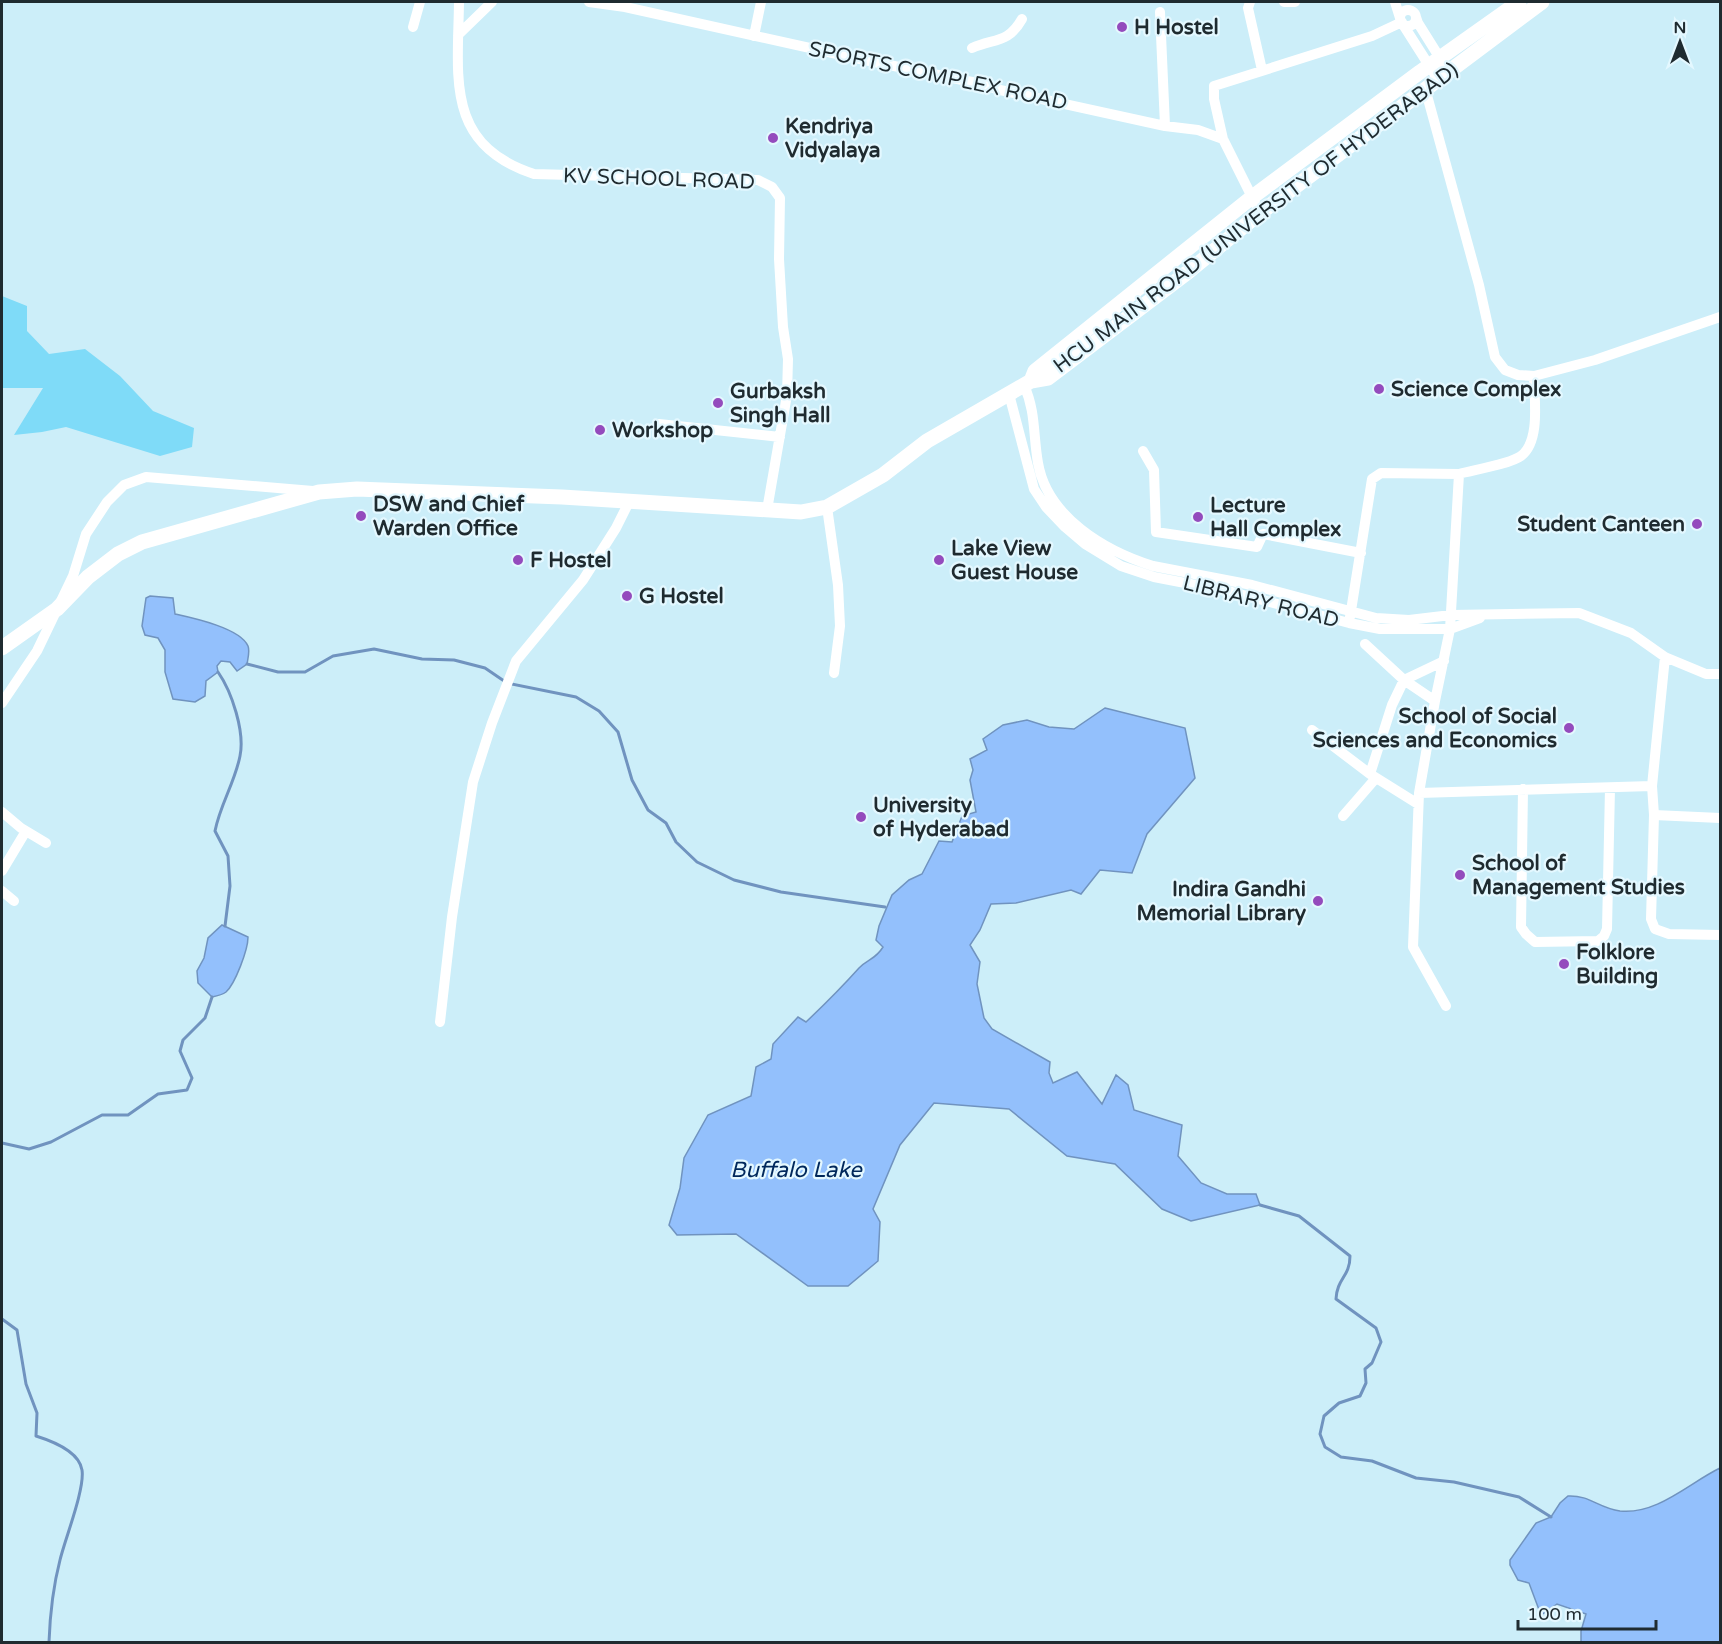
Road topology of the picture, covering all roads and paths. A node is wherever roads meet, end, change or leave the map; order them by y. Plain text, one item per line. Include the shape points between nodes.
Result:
1 (420, 2) edge
2 (459, 2) edge
3 (492, 2) edge
4 (589, 2) edge
5 (761, 2) edge
6 (1250, 2) edge
7 (1284, 2) edge
8 (1295, 2) edge
9 (1395, 2) edge
10 (1519, 2) edge
11 (1542, 2) edge
12 (1412, 8) edge
13 (1160, 12) dead end
14 (1022, 20) dead end
15 (1402, 21) junction
16 (413, 27) dead end
17 (458, 35) junction
18 (754, 36) junction
19 (972, 48) dead end
20 (1438, 68) junction
21 (1262, 70) junction
22 (1425, 88) junction
23 (1165, 126) junction
24 (1223, 139) junction
25 (1251, 198) junction
26 (1260, 213) junction
27 (1720, 316) edge
28 (1534, 376) junction
29 (1028, 383) junction
30 (1009, 394) junction
31 (659, 424) dead end
32 (780, 437) junction
33 (1143, 451) dead end
34 (1459, 474) junction
35 (319, 492) junction
36 (630, 500) junction
37 (827, 507) junction
38 (767, 510) junction
39 (1361, 554) junction
40 (57, 609) junction
41 (1451, 615) junction
42 (1489, 615) junction
43 (1350, 618) junction
44 (1450, 629) junction
45 (1365, 645) dead end
46 (2, 648) edge
47 (1665, 657) junction
48 (1444, 661) junction
49 (834, 673) dead end
50 (1720, 674) edge
51 (1404, 680) junction
52 (1435, 701) junction
53 (2, 703) edge
54 (1312, 730) dead end
55 (1373, 776) junction
56 (1652, 786) junction
57 (1610, 788) junction
58 (1523, 789) junction
59 (1419, 799) junction
60 (2, 812) edge
61 (1654, 815) junction
62 (1343, 816) dead end
63 (1720, 818) edge
64 (26, 831) junction
65 (46, 843) dead end
66 (2, 871) edge
67 (2, 891) edge
68 (14, 901) dead end
69 (1720, 935) edge
70 (1446, 1006) dead end
71 (440, 1022) dead end

1 - 16 street
2 - 17 street, KV SCHOOL ROAD
3 - 17 street
4 - 18 street, SPORTS COMPLEX ROAD
5 - 18 street
6 - 21 street via 1248,8
7 - 8 street
9 - 15 street
10 - 20 street, HCU MAIN ROAD (UNIVERSITY OF HYDERABAD)
11 - 20 street, HCU MAIN ROAD (UNIVERSITY OF HYDERABAD)
12 - 15 street via 1404,11
12 - 20 street
13 - 23 street
14 - 19 street via 1009,36
15 - 20 street
15 - 21 street via 1372,36
17 - 32 street, KV SCHOOL ROAD via 464,114 479,141 524,171 547,175 758,180 772,187 780,198 781,296 788,359
18 - 23 street, SPORTS COMPLEX ROAD
20 - 22 street, HCU MAIN ROAD (UNIVERSITY OF HYDERABAD)
20 - 25 street, HCU MAIN ROAD (UNIVERSITY OF HYDERABAD)
21 - 24 street via 1214,86
22 - 26 street, HCU MAIN ROAD (UNIVERSITY OF HYDERABAD)
22 - 28 street via 1495,357 1505,370
23 - 24 street, SPORTS COMPLEX ROAD via 1198,130
24 - 25 street
25 - 26 street
25 - 29 street, HCU MAIN ROAD (UNIVERSITY OF HYDERABAD) via 1035,371
26 - 29 street, HCU MAIN ROAD (UNIVERSITY OF HYDERABAD) via 1047,378
27 - 28 street via 1595,360
28 - 34 street via 1535,432 1528,449 1521,457
29 - 30 street
29 - 43 street via 1038,465 1045,486 1064,513 1089,535 1110,549 1153,566 1261,587
30 - 37 street via 927,441 883,475
30 - 43 street, LIBRARY ROAD via 1034,489 1046,507 1085,544 1121,566 1154,577
31 - 32 street
32 - 38 street, KV SCHOOL ROAD
33 - 39 street via 1154,470 1156,532 1257,547 1263,534
34 - 39 street via 1381,473 1372,479
34 - 41 street
35 - 36 street via 357,489
35 - 40 street via 142,542 88,577
35 - 40 street via 146,477 124,485 107,502 86,534 73,576
36 - 38 street
36 - 71 street via 583,580 516,661 492,723 473,782
37 - 38 street via 801,512
37 - 49 street via 840,626
39 - 43 street
40 - 46 street
40 - 53 street via 37,651
41 - 42 street
41 - 43 street via 1409,620
41 - 44 street
42 - 44 street, LIBRARY ROAD
42 - 47 street via 1580,613 1631,633
43 - 44 street, LIBRARY ROAD via 1380,629
44 - 48 street
45 - 51 street
47 - 50 street via 1706,674
47 - 56 street
48 - 51 street
48 - 52 street
51 - 52 street
51 - 55 street via 1392,705
52 - 59 street
54 - 55 street
55 - 59 street
55 - 62 street
56 - 57 street
56 - 61 street
57 - 58 street
57 - 58 street via 1607,928 1598,942 1535,942 1521,927
58 - 59 street
59 - 70 street via 1413,947
60 - 64 street
61 - 63 street
61 - 69 street via 1651,919 1655,928 1669,934
64 - 65 street
64 - 66 street
67 - 68 street

